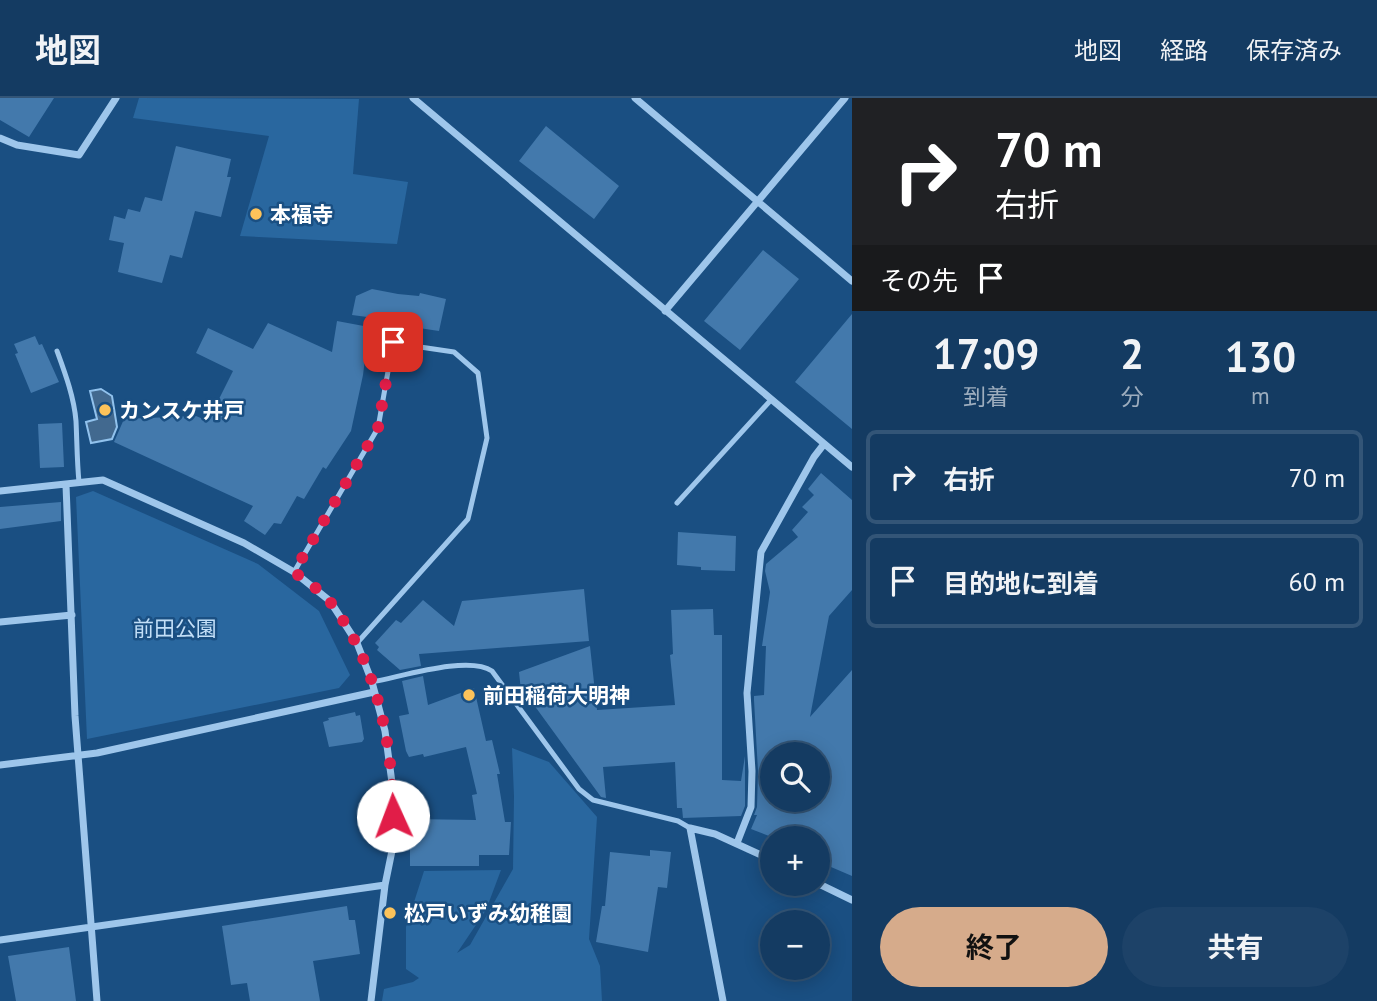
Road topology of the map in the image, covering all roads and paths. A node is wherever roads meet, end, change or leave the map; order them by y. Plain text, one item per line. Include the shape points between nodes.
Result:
1 (116, 98) edge
2 (413, 98) edge
3 (635, 98) edge
4 (845, 98) edge
5 (0, 138) edge
6 (757, 201) junction
7 (852, 281) edge
8 (666, 311) junction
9 (57, 351) dead end
10 (771, 401) junction
11 (824, 444) junction
12 (852, 467) edge
13 (79, 482) junction
14 (66, 485) junction
15 (0, 491) edge
16 (677, 503) dead end
17 (294, 572) junction
18 (72, 615) junction
19 (0, 622) edge
20 (357, 643) junction
21 (372, 682) junction
22 (374, 692) junction
23 (77, 757) junction
24 (0, 765) edge
25 (690, 828) junction
26 (737, 843) junction
27 (760, 854) edge
28 (384, 885) junction
29 (830, 889) edge
30 (852, 900) edge
31 (91, 928) junction
32 (0, 940) edge
33 (97, 1001) edge
34 (371, 1001) edge
35 (723, 1001) edge

1 - 5 street via 79,155
2 - 8 street
3 - 6 street
4 - 6 street
6 - 7 street
6 - 8 street
8 - 10 street
9 - 13 lane via 76,419
10 - 11 street
10 - 16 lane
11 - 12 street
11 - 26 street via 761,552 747,693 751,807
13 - 14 street
13 - 17 street via 103,480 244,543
14 - 15 street
14 - 18 street
17 - 20 street via 330,601
17 - 20 lane via 378,428 393,342 454,352 478,373 488,438 468,520
18 - 19 street
18 - 23 street
20 - 21 street
21 - 22 street
21 - 25 lane via 442,668 484,666 579,789 593,800
22 - 23 street
22 - 28 street via 393,790 394,841
23 - 24 street
23 - 31 street
25 - 26 street
25 - 35 street
26 - 27 street
28 - 31 street
28 - 34 street
29 - 30 street
31 - 32 street
31 - 33 street

